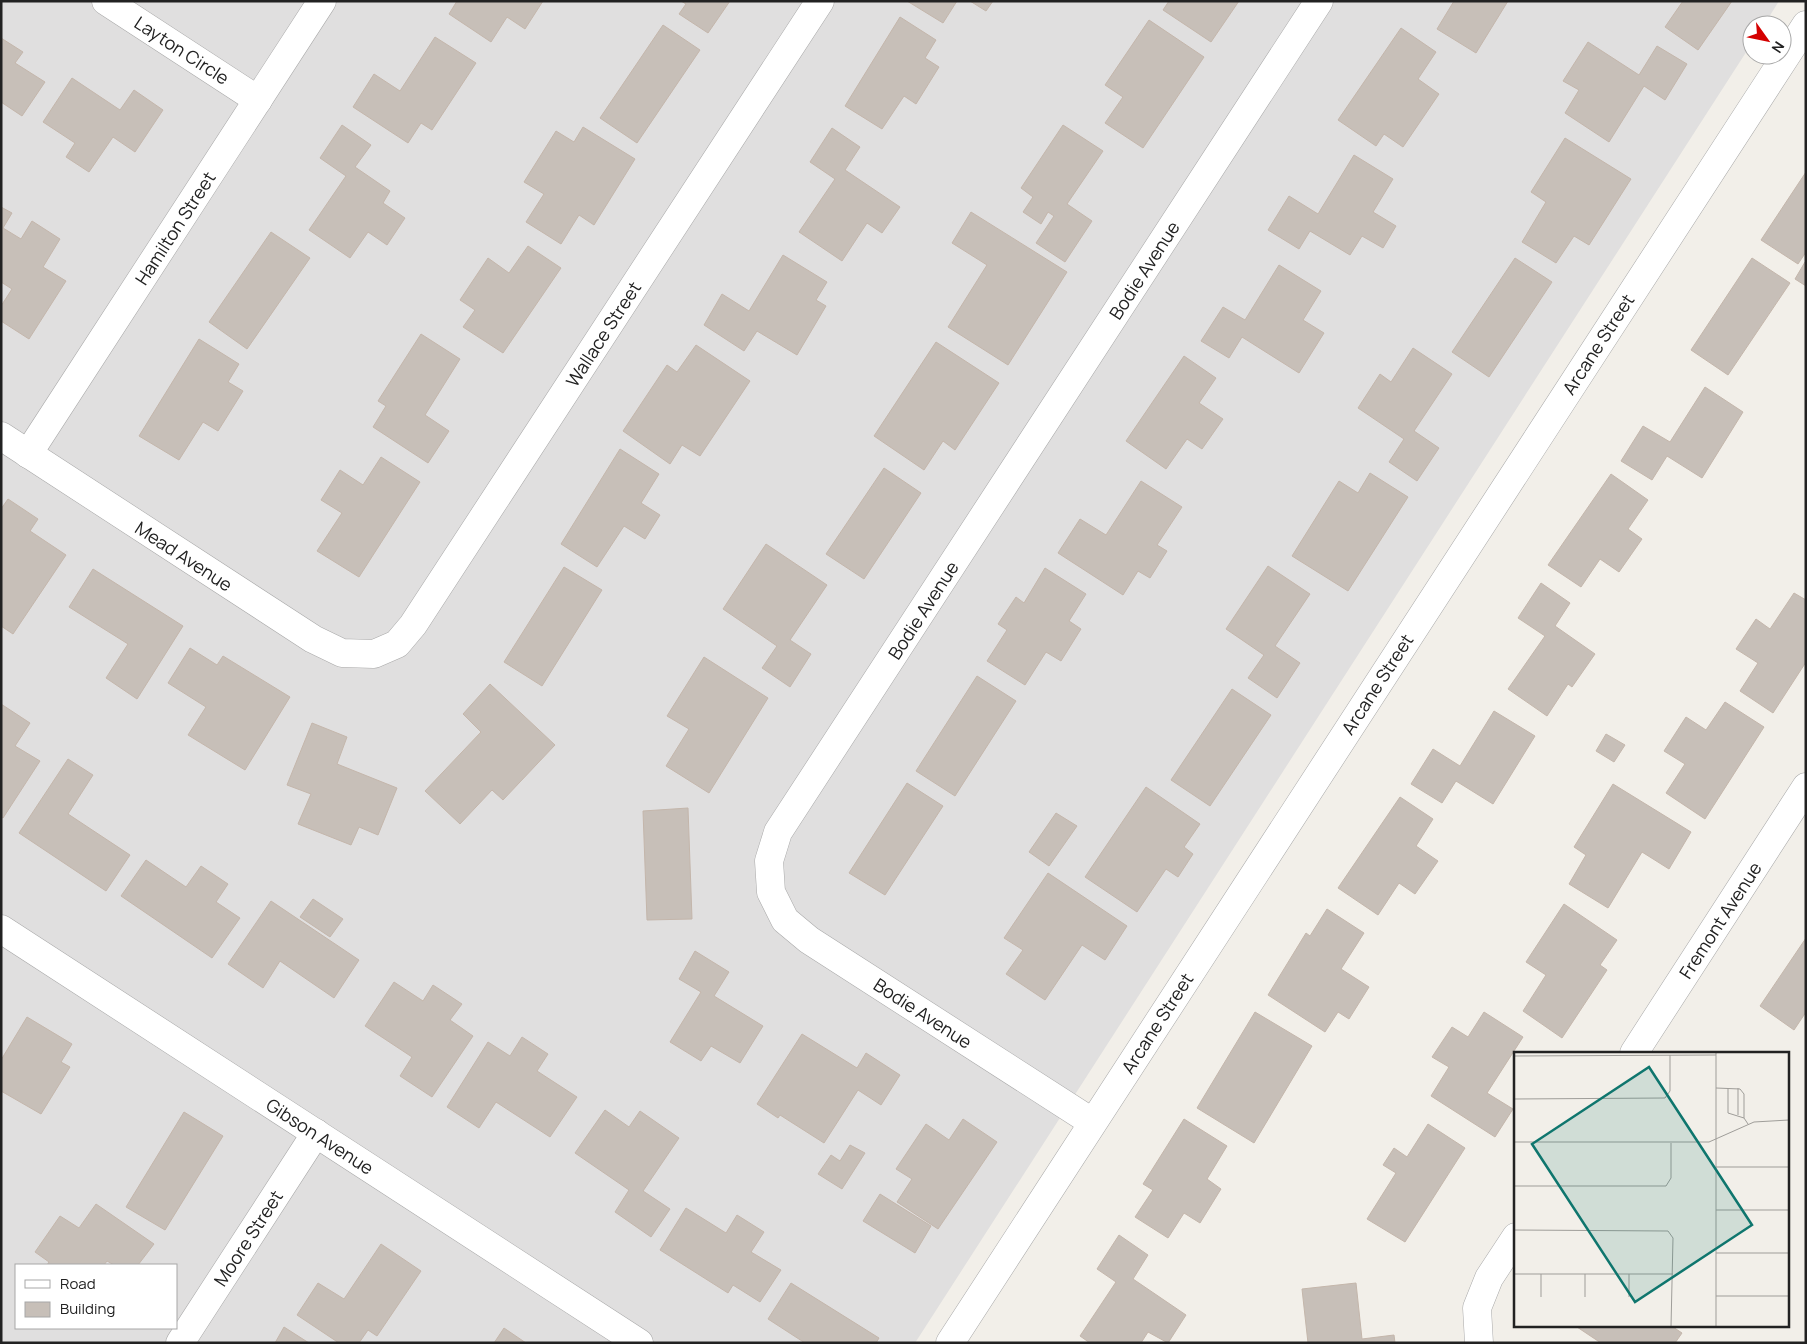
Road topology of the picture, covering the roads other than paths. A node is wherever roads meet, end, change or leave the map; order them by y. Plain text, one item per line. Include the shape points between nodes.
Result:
1 (106, 1) edge
2 (322, 1) edge
3 (820, 1) edge
4 (1319, 1) edge
5 (1806, 25) edge
6 (258, 100) junction
7 (1, 436) edge
8 (28, 454) junction
9 (374, 654) joint
10 (1806, 787) edge
11 (1, 929) edge
12 (1635, 1052) edge
13 (1092, 1122) junction
14 (316, 1133) junction
15 (1514, 1240) edge
16 (180, 1343) edge
17 (639, 1343) edge
18 (950, 1343) edge
19 (1479, 1343) edge

1 - 6 street, Layton Circle
2 - 6 street, Hamilton Street
3 - 9 street, Wallace Street via 413,626 397,644
4 - 13 street, Bodie Avenue via 778,832 769,861 771,892 785,920 808,940
5 - 13 street, Arcane Street
6 - 8 street, Hamilton Street
7 - 8 street, Mead Avenue
8 - 9 street, Mead Avenue via 313,639 342,653
10 - 12 street, Fremont Avenue
11 - 14 street, Gibson Avenue
13 - 18 street, Arcane Street
14 - 16 street, Moore Street
14 - 17 street, Gibson Avenue
15 - 19 street via 1489,1278 1477,1308

